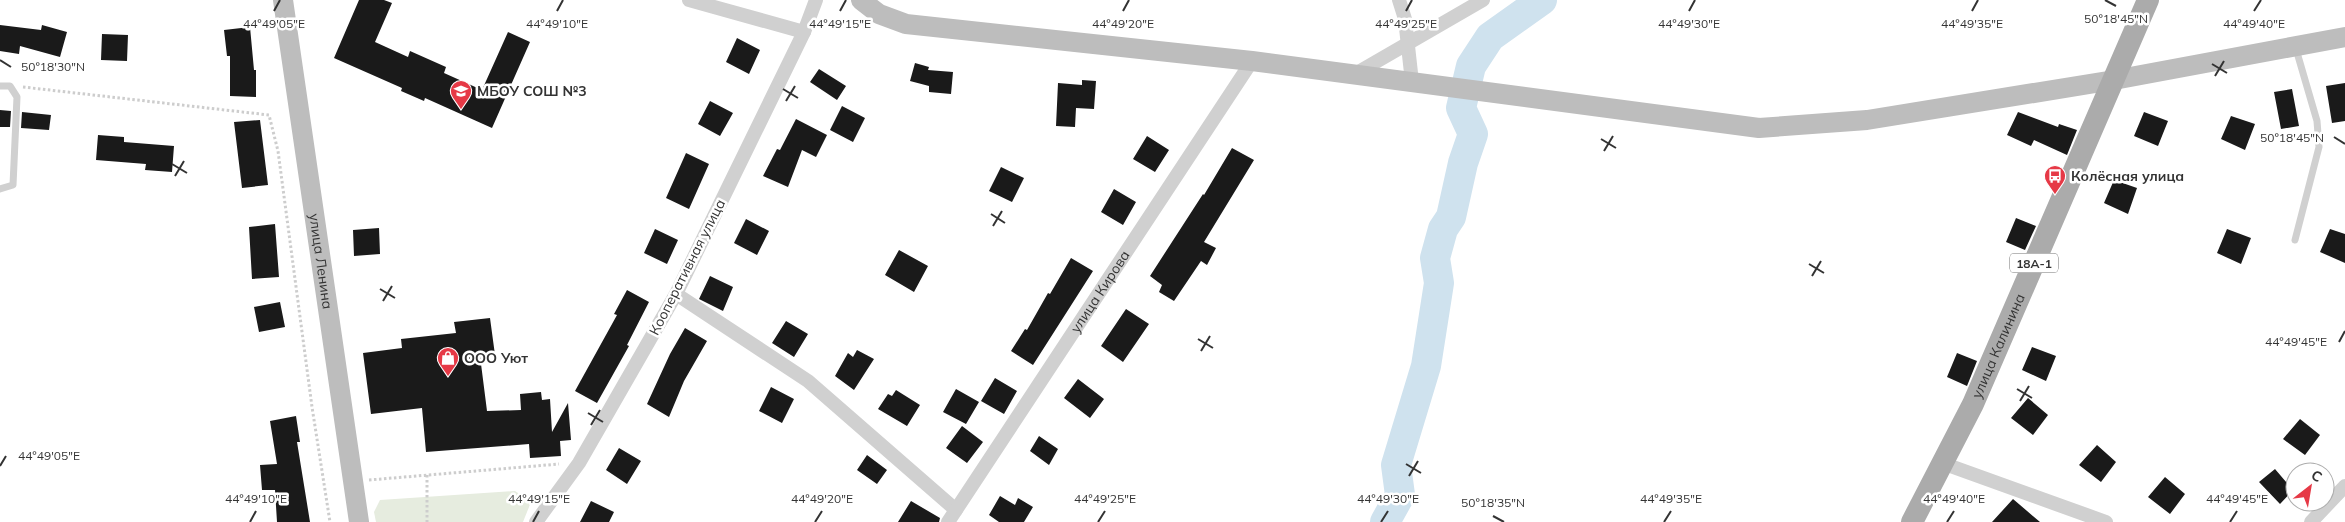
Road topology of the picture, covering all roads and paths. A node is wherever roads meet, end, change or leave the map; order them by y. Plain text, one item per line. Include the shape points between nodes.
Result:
1 (282, 0) edge
2 (689, 0) edge
3 (816, 0) edge
4 (861, 0) edge
5 (1399, 0) edge
6 (1483, 0) edge
7 (2148, 0) edge
8 (804, 32) junction
9 (2345, 37) edge
10 (1408, 43) junction
11 (2295, 46) junction
12 (1252, 61) junction
13 (1355, 74) junction
14 (2114, 80) junction
15 (1417, 83) junction
16 (0, 86) edge
17 (10, 86) junction
18 (0, 188) edge
19 (2295, 240) dead end
20 (676, 294) junction
21 (579, 463) junction
22 (1942, 463) junction
23 (427, 475) junction
24 (353, 481) junction
25 (2345, 486) edge
26 (952, 516) edge
27 (330, 522) edge
28 (359, 522) edge
29 (427, 522) edge
30 (536, 522) edge
31 (1912, 522) edge
32 (2106, 522) edge
33 (2311, 522) edge

1 - 24 street, улица Ленина
2 - 8 street
3 - 8 street, Кооперативная улица
4 - 12 street via 879,14 906,24
5 - 10 street
6 - 10 street
7 - 14 main road, улица Калинина / 18А-1
8 - 20 street, Кооперативная улица
9 - 11 street
10 - 13 street
10 - 15 street
11 - 14 street
11 - 19 lane via 2317,121 2319,147
12 - 13 street
12 - 26 street, улица Кирова
13 - 15 street
14 - 15 street via 1867,120 1759,128
14 - 22 main road, улица Калинина / 18А-1 via 1973,404
16 - 17 lane
17 - 18 lane via 17,98 13,185
17 - 27 path via 269,115 278,151
20 - 21 street, Кооперативная улица
20 - 26 street via 808,381
21 - 23 path
21 - 30 street, Кооперативная улица
22 - 31 main road, улица Калинина / 18А-1
22 - 32 street
23 - 24 path
23 - 29 path
24 - 28 street, улица Ленина
25 - 33 street

